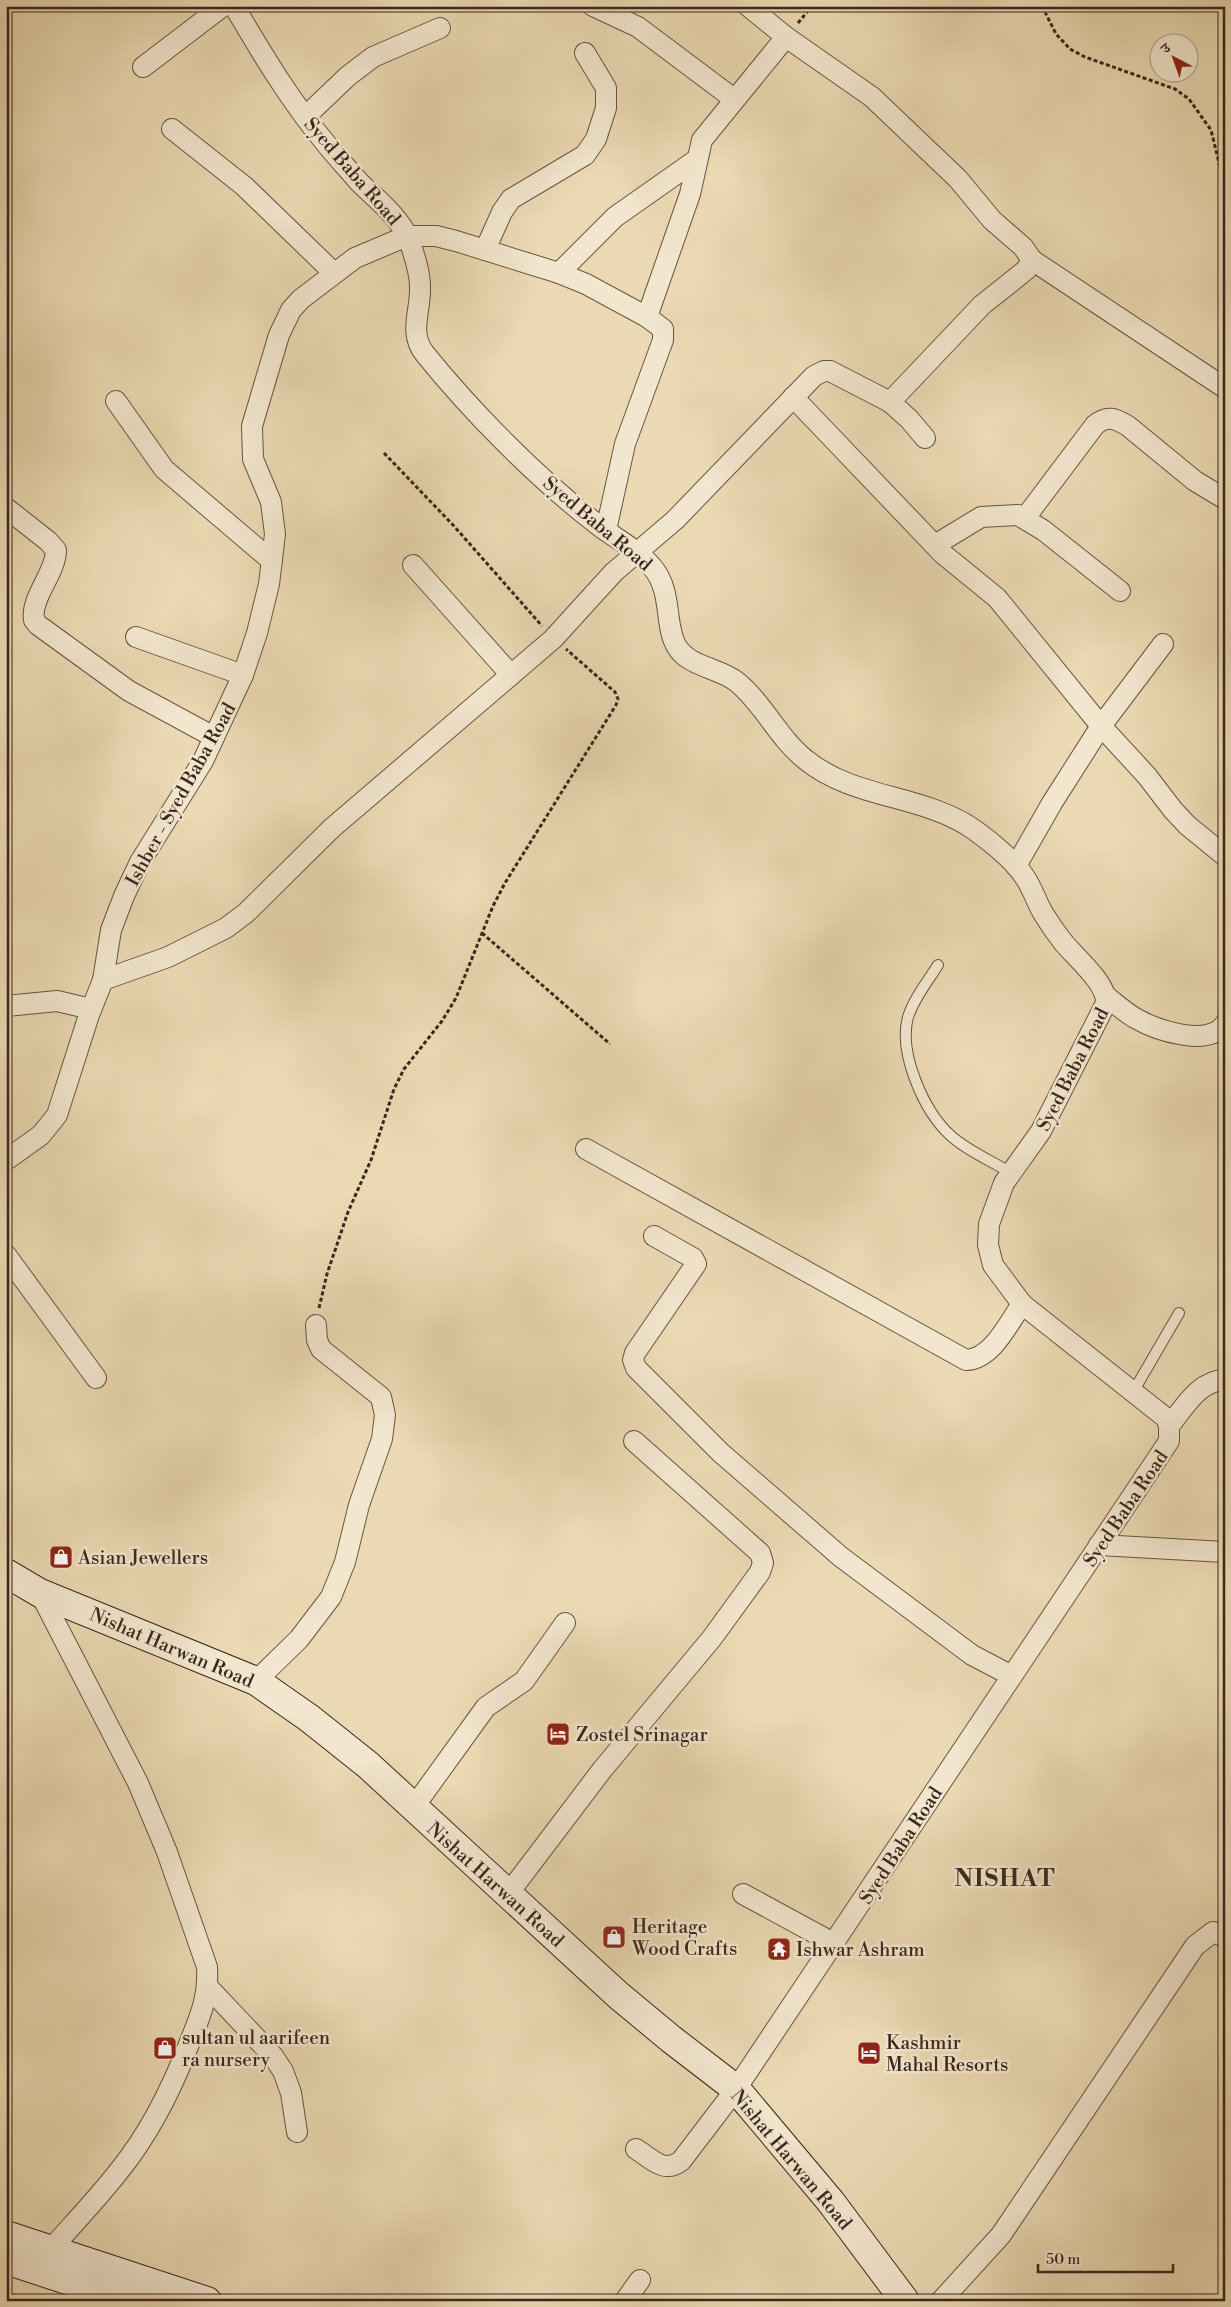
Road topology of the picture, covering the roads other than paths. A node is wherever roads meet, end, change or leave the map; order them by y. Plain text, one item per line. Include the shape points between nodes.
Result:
1 (223, 6) edge
2 (234, 6) edge
3 (594, 6) edge
4 (748, 6) edge
5 (440, 28) dead end
6 (790, 33) junction
7 (585, 53) dead end
8 (143, 67) dead end
9 (734, 98) junction
10 (305, 117) junction
11 (172, 129) dead end
12 (696, 160) junction
13 (408, 236) junction
14 (485, 250) junction
15 (1032, 260) junction
16 (334, 273) junction
17 (559, 273) junction
18 (647, 317) junction
19 (1225, 388) edge
20 (793, 397) junction
21 (116, 401) dead end
22 (890, 402) junction
23 (925, 438) dead end
24 (1225, 499) edge
25 (6, 508) edge
26 (1025, 518) junction
27 (606, 530) junction
28 (935, 545) junction
29 (637, 553) junction
30 (272, 561) junction
31 (413, 565) dead end
32 (1120, 591) dead end
33 (136, 637) dead end
34 (1163, 644) dead end
35 (243, 675) junction
36 (511, 675) junction
37 (1101, 726) junction
38 (214, 737) junction
39 (1225, 856) edge
40 (1016, 866) junction
41 (938, 965) dead end
42 (102, 980) junction
43 (1107, 997) junction
44 (6, 1006) edge
45 (91, 1010) junction
46 (1225, 1024) edge
47 (586, 1149) dead end
48 (6, 1160) edge
49 (1011, 1173) junction
50 (654, 1236) dead end
51 (6, 1255) edge
52 (1022, 1304) junction
53 (1179, 1313) dead end
54 (316, 1325) road end
55 (96, 1378) dead end
56 (1225, 1380) edge
57 (1133, 1392) junction
58 (1169, 1426) junction
59 (634, 1441) dead end
60 (1099, 1545) junction
61 (1225, 1552) edge
62 (6, 1573) edge
63 (40, 1593) junction
64 (565, 1623) dead end
65 (1012, 1676) junction
66 (256, 1680) junction
67 (413, 1808) junction
68 (508, 1894) junction
69 (743, 1894) dead end
70 (1225, 1937) edge
71 (835, 1944) junction
72 (208, 1987) junction
73 (736, 2089) junction
74 (297, 2132) dead end
75 (636, 2149) dead end
76 (6, 2235) edge
77 (51, 2249) junction
78 (6, 2260) edge
79 (640, 2280) dead end
80 (131, 2301) edge
81 (206, 2301) edge
82 (625, 2301) edge
83 (905, 2301) edge
84 (941, 2301) edge

1 - 8 street
2 - 10 street, Syed Baba Road
3 - 9 street via 638,27
4 - 6 street
5 - 10 street via 373,57
6 - 9 street
6 - 15 street via 872,97 958,179 992,220 1023,247
7 - 14 street via 607,94 596,139 584,155 512,199 502,212
9 - 12 street via 702,140
10 - 13 street, Syed Baba Road
11 - 16 street via 244,186
12 - 17 street via 615,218
12 - 18 street via 690,194
13 - 14 street via 436,236
13 - 16 street, Ishber - Syed Baba Road via 355,258
13 - 27 street, Syed Baba Road via 420,278 415,330 419,345 454,388 511,447
14 - 17 street
15 - 19 street
15 - 22 street via 1026,270 982,305
16 - 30 street, Ishber - Syed Baba Road via 290,310 279,335 252,426 253,459 271,502 274,518
17 - 18 street
18 - 27 street via 663,329 663,340 625,444
20 - 22 street via 824,370
20 - 28 street
20 - 29 street via 675,520
21 - 30 street via 164,469
22 - 23 street
24 - 26 street via 1195,481 1128,426 1116,418 1107,417 1095,425
25 - 38 street via 56,550 34,608 34,620 38,625 129,691
26 - 28 street via 1018,515 981,517
26 - 32 street
27 - 29 street, Syed Baba Road
28 - 37 street via 997,598
29 - 36 street via 614,572 553,638
29 - 40 street, Syed Baba Road via 659,577 678,649 686,657 739,684 807,762 830,776 964,824
30 - 35 street, Ishber - Syed Baba Road via 258,633
31 - 36 street
33 - 35 street
34 - 37 street
35 - 38 street, Ishber - Syed Baba Road
36 - 42 street via 332,828 246,912 217,932 168,957
37 - 39 street via 1147,776 1177,815
37 - 40 street
38 - 42 street, Ishber - Syed Baba Road via 140,862 124,896 111,930
40 - 43 street, Syed Baba Road via 1053,930 1101,985
41 - 49 lane via 907,1019 910,1064 917,1086 951,1136
42 - 45 street, Ishber - Syed Baba Road
43 - 46 street via 1142,1021 1192,1037 1216,1033
43 - 49 street, Syed Baba Road via 1041,1130
44 - 45 street via 57,1001
45 - 48 street, Ishber - Syed Baba Road via 57,1115 41,1134
47 - 52 street via 966,1360 980,1358 988,1352
49 - 52 street, Syed Baba Road via 989,1224 988,1244 993,1264
50 - 65 street via 692,1258 696,1264 635,1353 636,1368 721,1453 842,1557 972,1655
51 - 55 street
52 - 57 street, Syed Baba Road
53 - 57 lane
54 - 66 street via 321,1350 380,1397 385,1415 382,1439 345,1562 331,1597 300,1639
56 - 58 street via 1197,1392
57 - 58 street, Syed Baba Road via 1166,1418
58 - 60 street, Syed Baba Road via 1166,1449
59 - 68 street via 760,1553 763,1563 717,1632 602,1770
60 - 61 street
60 - 65 street, Syed Baba Road
62 - 63 main road, Nishat Harwan Road
63 - 66 main road, Nishat Harwan Road
63 - 72 street via 146,1800 207,1967
64 - 67 street via 524,1681 486,1707
65 - 71 street, Syed Baba Road
66 - 67 main road, Nishat Harwan Road via 368,1764
67 - 68 main road, Nishat Harwan Road
68 - 73 main road, Nishat Harwan Road via 633,2007
69 - 71 street
70 - 84 street via 1213,1932 1195,1946 1001,2235
71 - 73 street, Syed Baba Road
72 - 74 street via 274,2056 291,2093
72 - 77 street via 203,2011 177,2074 143,2136 120,2170
73 - 75 street, Syed Baba Road via 675,2166 664,2166
73 - 83 main road, Nishat Harwan Road via 831,2202
76 - 77 main road
77 - 81 main road
78 - 80 main road
79 - 82 street

